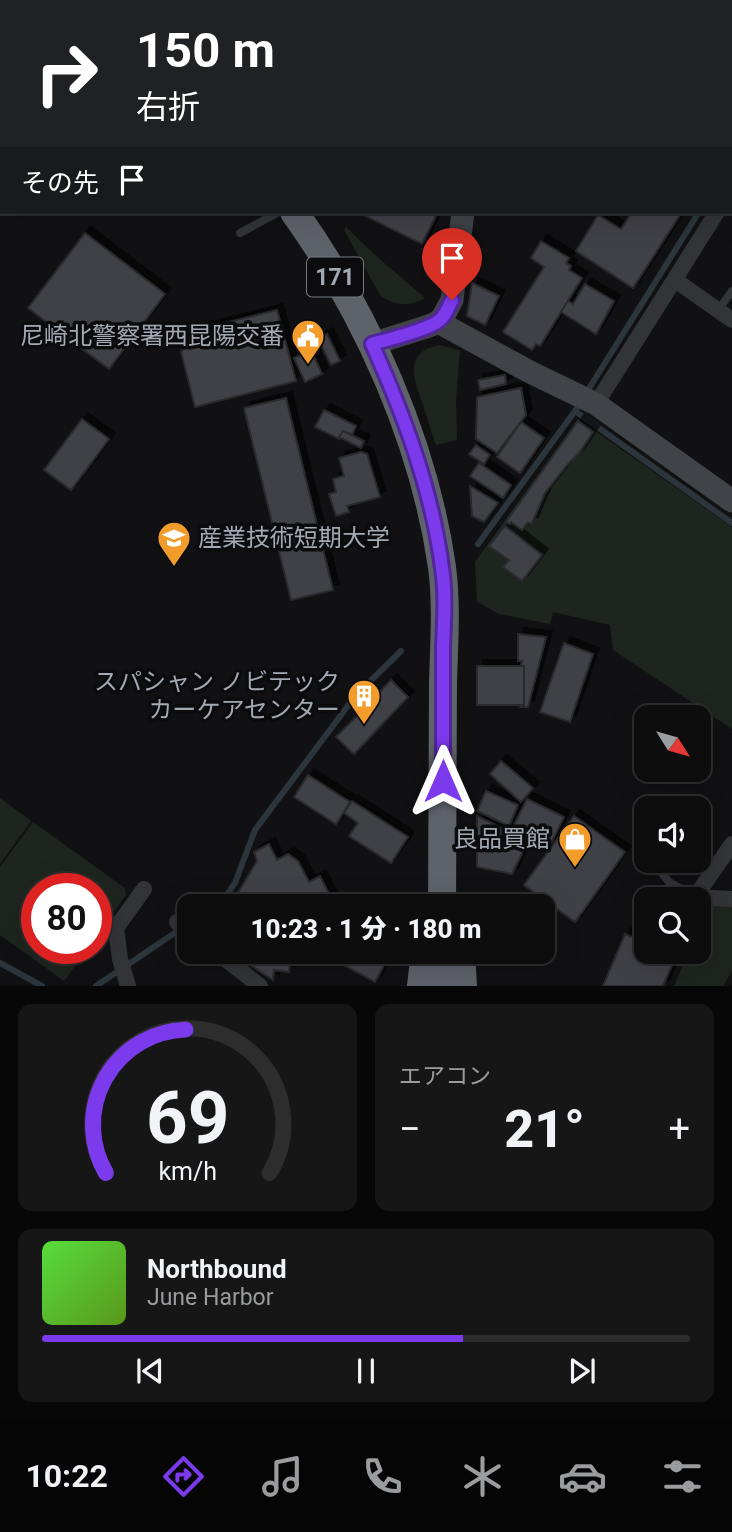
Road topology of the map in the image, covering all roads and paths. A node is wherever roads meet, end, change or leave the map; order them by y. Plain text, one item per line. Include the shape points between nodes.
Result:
1 (275, 214) edge
2 (295, 214) edge
3 (463, 214) edge
4 (716, 214) edge
5 (240, 233) dead end
6 (675, 280) junction
7 (732, 291) edge
8 (718, 310) junction
9 (732, 320) edge
10 (438, 322) junction
11 (372, 344) junction
12 (596, 404) junction
13 (732, 501) edge
14 (443, 832) junction
15 (732, 844) edge
16 (662, 873) edge
17 (679, 887) edge
18 (702, 887) edge
19 (144, 890) dead end
20 (434, 894) edge
21 (442, 894) edge
22 (453, 894) edge
23 (711, 898) edge
24 (732, 899) edge
25 (232, 964) edge
26 (424, 964) edge
27 (442, 964) edge
28 (462, 964) edge
29 (128, 986) edge
30 (260, 986) edge
31 (421, 986) edge
32 (442, 986) edge
33 (463, 986) edge

1 - 5 lane
2 - 11 highway, 171
3 - 10 street via 452,300
4 - 6 street
6 - 8 street
6 - 12 street
7 - 8 lane
8 - 9 street
10 - 11 street
10 - 12 street
11 - 14 highway, 171 via 414,449 442,567
12 - 13 street
14 - 20 highway
14 - 21 highway, 171
14 - 22 highway
15 - 18 street
16 - 17 lane
19 - 29 street via 116,928
23 - 24 street
25 - 30 street
26 - 31 highway
27 - 32 highway
28 - 33 highway

